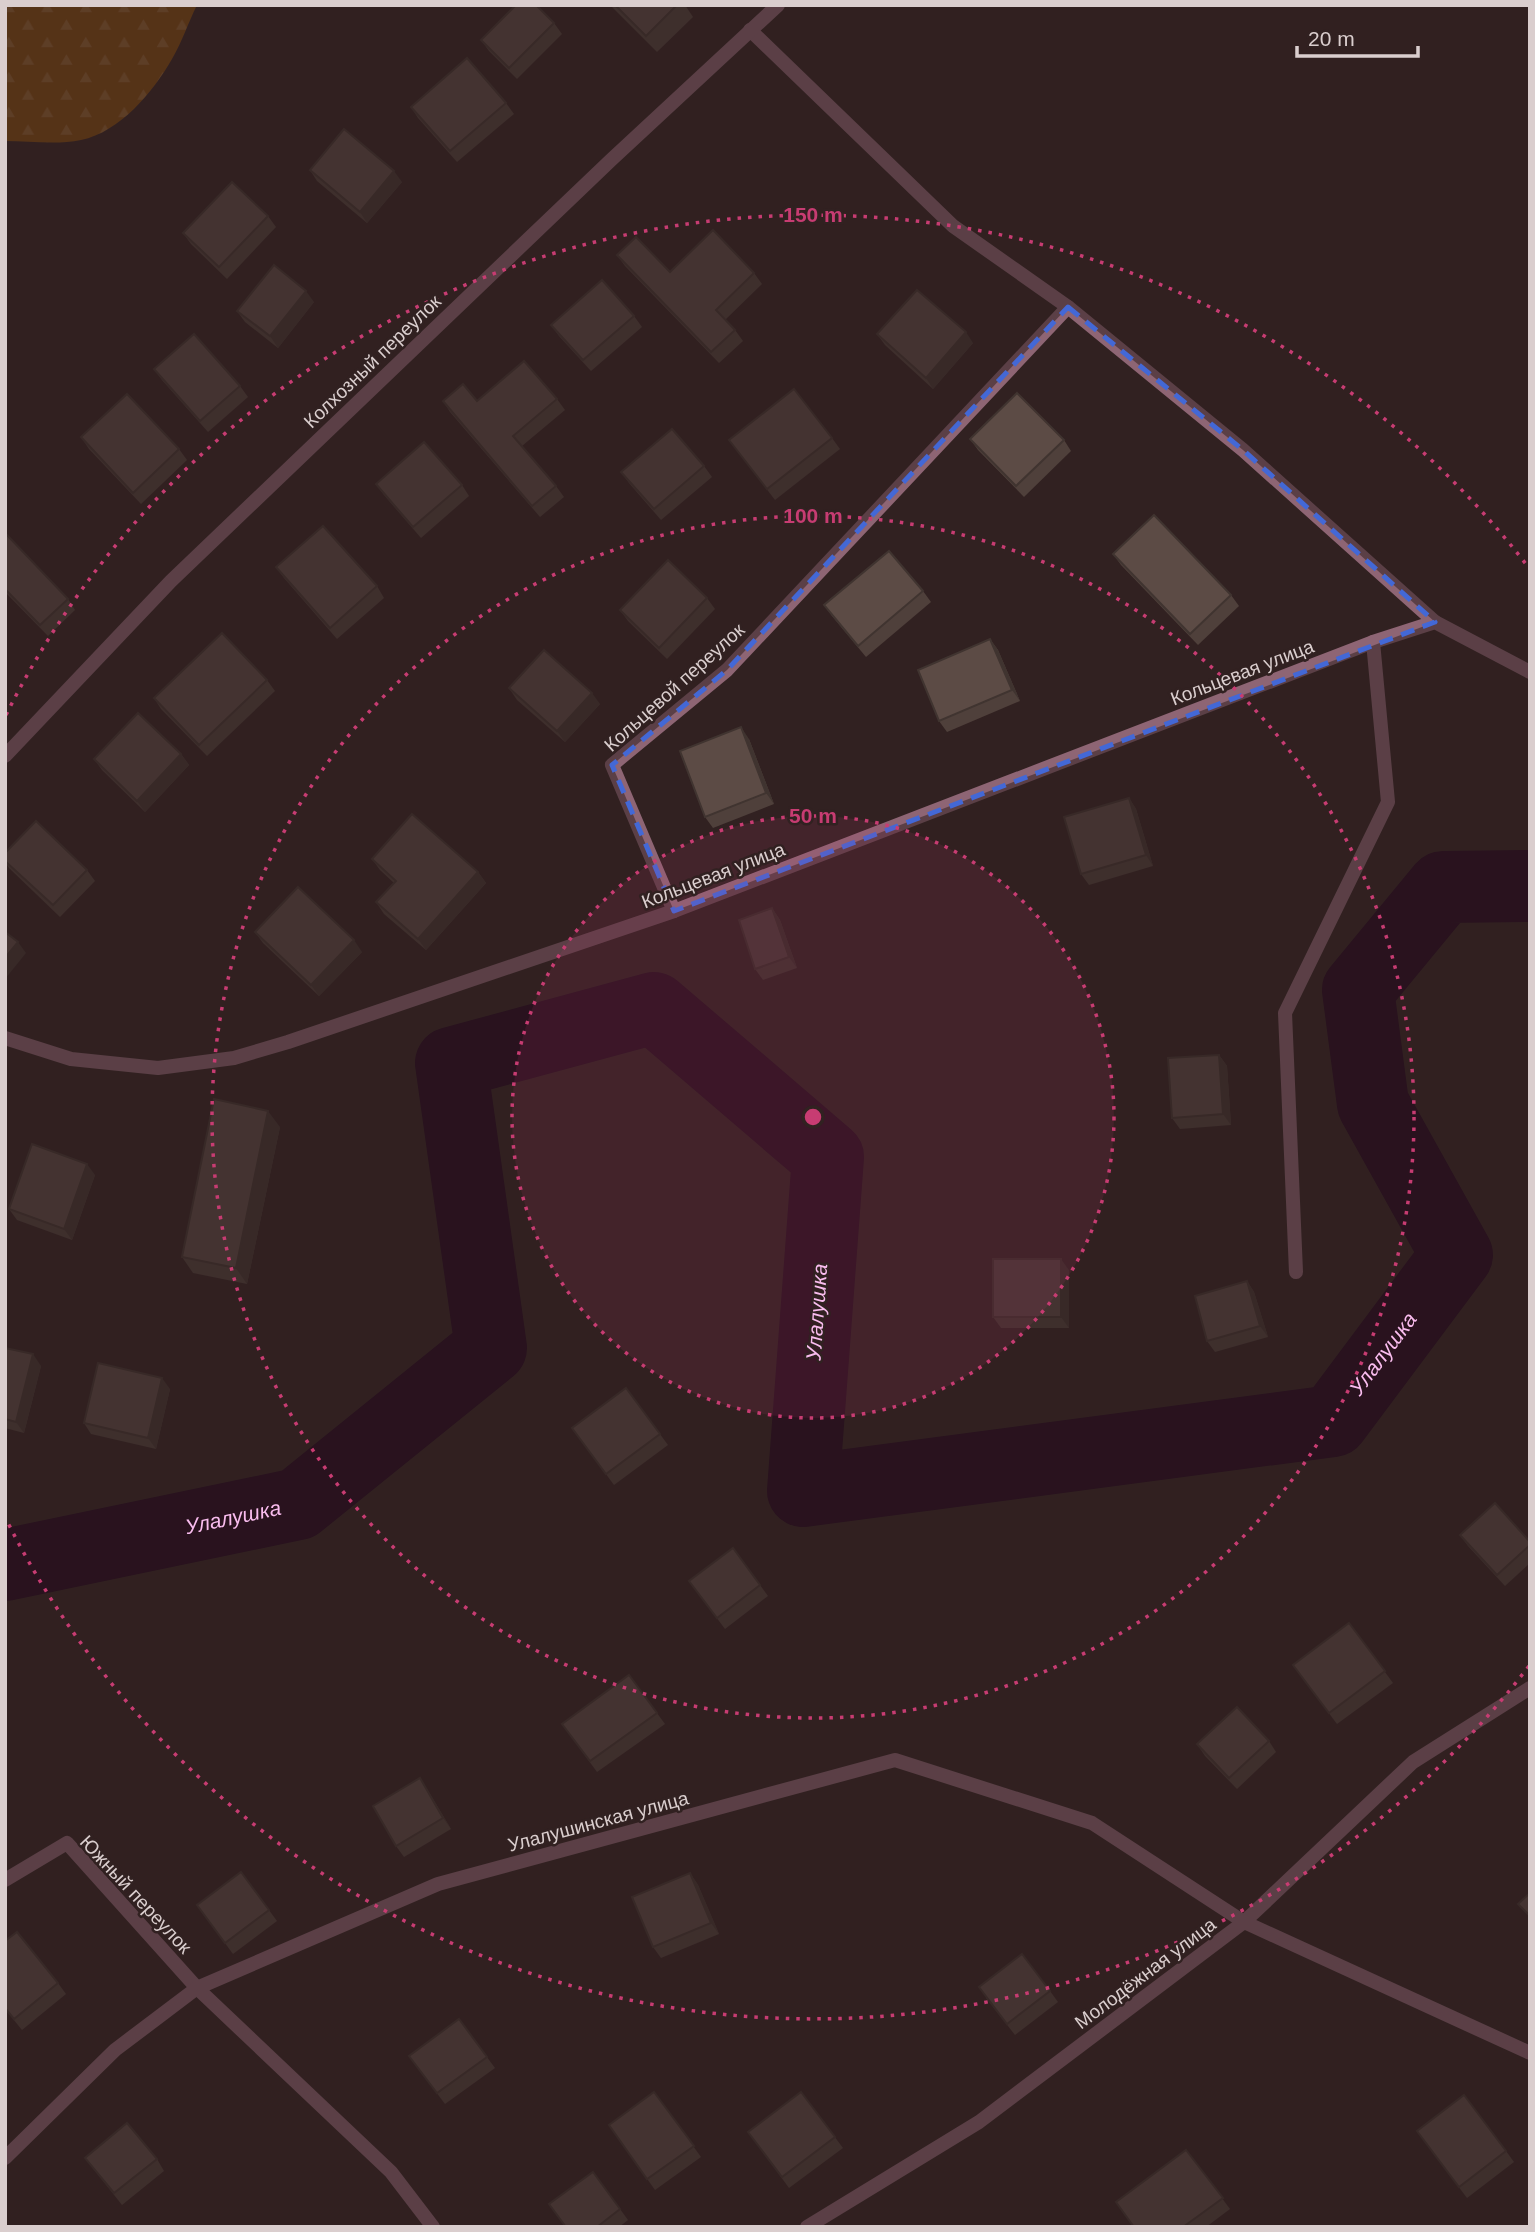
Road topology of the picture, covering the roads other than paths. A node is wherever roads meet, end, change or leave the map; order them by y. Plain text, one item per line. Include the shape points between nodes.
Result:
1 (778, 5) edge
2 (750, 30) junction
3 (1068, 307) junction
4 (1435, 622) junction
5 (1373, 642) junction
6 (1530, 672) edge
7 (5, 756) edge
8 (674, 911) junction
9 (5, 1038) edge
10 (1296, 1272) dead end
11 (1530, 1688) edge
12 (5, 1880) edge
13 (1244, 1922) junction
14 (197, 1989) junction
15 (1530, 2053) edge
16 (5, 2158) edge
17 (433, 2227) edge
18 (807, 2227) edge

1 - 2 street, Колхозный переулок
2 - 3 street via 953,226
2 - 7 street, Колхозный переулок via 171,581
3 - 4 street via 1243,450
3 - 8 street, Кольцевой переулок via 727,670 612,765
4 - 5 street, Кольцевая улица
4 - 6 street
5 - 8 street, Кольцевая улица
5 - 10 street via 1388,802 1285,1013
8 - 9 street, Кольцевая улица via 233,1058 158,1068 71,1059
11 - 13 street via 1413,1762
12 - 14 street, Южный переулок via 66,1843
13 - 14 street, Улалушинская улица via 1092,1823 895,1760 438,1884
13 - 15 street, Молодёжная улица
13 - 18 street, Молодёжная улица via 979,2122
14 - 16 street, Улалушинская улица via 114,2050
14 - 17 street via 391,2172

